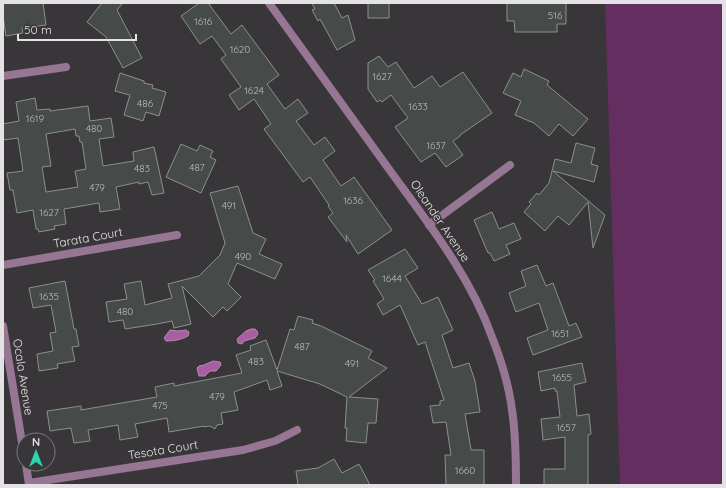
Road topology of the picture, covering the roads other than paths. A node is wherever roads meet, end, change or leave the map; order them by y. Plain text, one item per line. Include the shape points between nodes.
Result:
1 (269, 3) edge
2 (66, 67) dead end
3 (3, 76) edge
4 (510, 165) dead end
5 (429, 224) junction
6 (177, 235) dead end
7 (3, 265) edge
8 (3, 326) edge
9 (297, 430) dead end
10 (20, 432) edge
11 (27, 472) edge
12 (29, 484) edge
13 (516, 485) edge

1 - 5 street, Oleander Avenue
2 - 3 street
4 - 5 street
5 - 13 street, Oleander Avenue via 479,305 503,369 512,408 516,445
6 - 7 street, Tarata Court
8 - 10 street, Ocala Avenue
9 - 12 street, Tesota Court via 275,441 243,450
11 - 12 street

